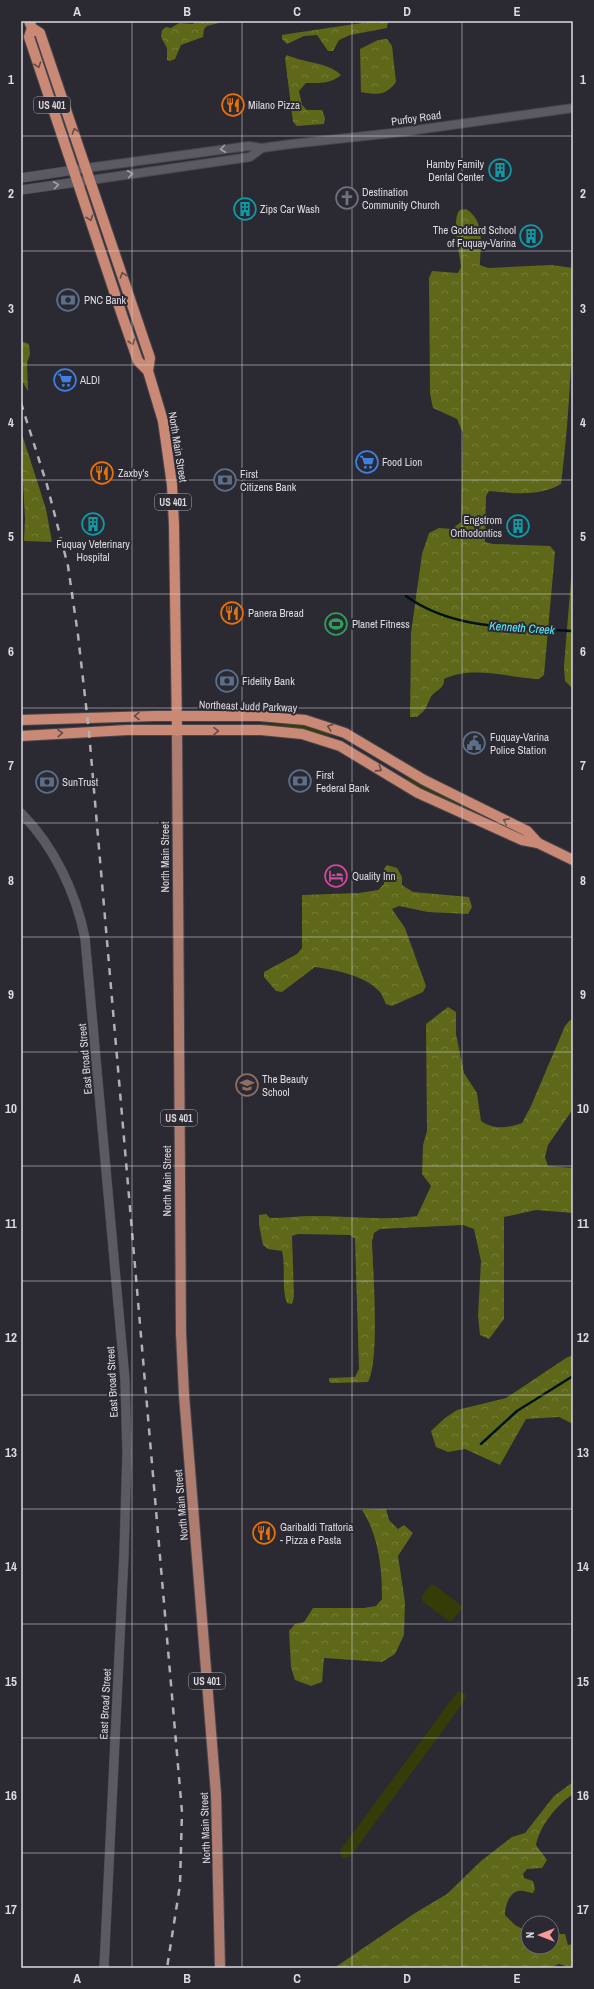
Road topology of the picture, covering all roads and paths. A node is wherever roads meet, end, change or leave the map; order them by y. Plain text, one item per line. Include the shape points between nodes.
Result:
1 (30, 25) edge
2 (573, 108) edge
3 (262, 148) junction
4 (87, 168) junction
5 (73, 170) junction
6 (21, 178) edge
7 (91, 180) junction
8 (77, 182) junction
9 (21, 190) edge
10 (148, 371) junction
11 (176, 716) junction
12 (21, 720) edge
13 (177, 731) junction
14 (21, 736) edge
15 (340, 746) junction
16 (373, 749) junction
17 (21, 813) edge
18 (538, 843) junction
19 (573, 860) edge
20 (104, 1968) edge
21 (220, 1968) edge

4 -> 1 highway, North Main Street / US 401 via 40,33
1 -> 5 highway, North Main Street / US 401 via 29,37
2 - 3 street, Purfoy Road
3 -> 4 street, Purfoy Road via 249,146
7 -> 3 street, Purfoy Road via 250,157
4 - 5 main road
4 - 7 highway, North Main Street / US 401
5 - 6 main road
5 - 8 highway, North Main Street / US 401
7 - 8 main road
10 -> 7 highway, North Main Street / US 401 via 150,358
9 -> 8 main road
8 -> 10 highway, North Main Street / US 401 via 138,361
10 - 11 highway, North Main Street / US 401 via 163,421 172,485 175,532
11 -> 12 highway, Northeast Judd Parkway
11 - 13 highway, North Main Street / US 401
16 -> 11 highway, Northeast Judd Parkway via 345,733 305,720 259,716
14 -> 13 highway, Northeast Judd Parkway via 112,731
13 -> 15 highway, Northeast Judd Parkway via 285,731 316,737
13 - 21 main road, North Main Street / US 401 via 181,1333 184,1402 216,1794
15 - 16 highway via 344,742 349,742
15 -> 18 highway, Northeast Judd Parkway via 418,793 522,840
18 -> 16 highway, Northeast Judd Parkway via 527,831 424,780
17 - 20 main road, East Broad Street via 41,837 61,870 75,899 85,938 125,1380 125,1510
18 - 19 highway, Northeast Judd Parkway

